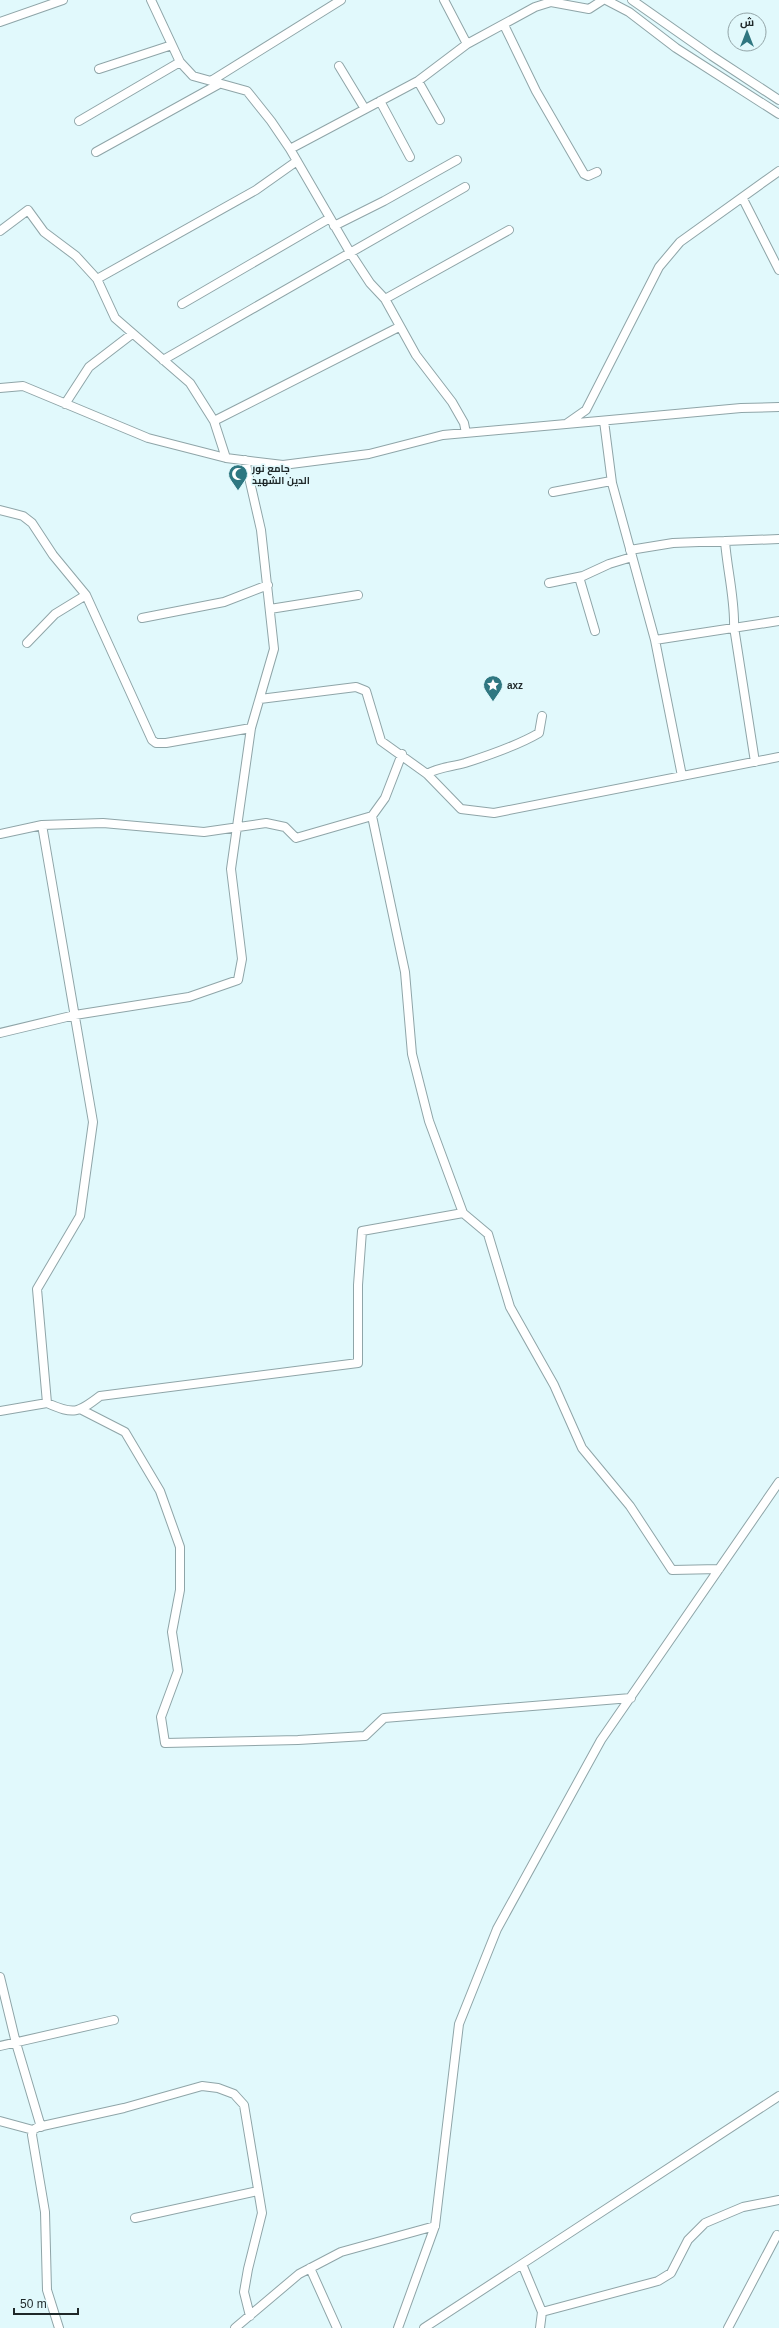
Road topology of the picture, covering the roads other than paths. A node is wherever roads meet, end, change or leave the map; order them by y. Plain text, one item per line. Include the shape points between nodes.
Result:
1 (63, 0) edge
2 (151, 0) edge
3 (341, 0) edge
4 (444, 0) edge
5 (604, 0) edge
6 (632, 0) edge
7 (0, 22) edge
8 (504, 25) junction
9 (467, 44) junction
10 (172, 45) junction
11 (180, 62) junction
12 (339, 66) dead end
13 (100, 69) dead end
14 (211, 81) junction
15 (418, 81) junction
16 (219, 84) junction
17 (779, 100) edge
18 (380, 101) junction
19 (365, 109) junction
20 (779, 114) edge
21 (440, 120) dead end
22 (79, 121) dead end
23 (290, 149) junction
24 (96, 152) dead end
25 (410, 157) dead end
26 (457, 160) dead end
27 (297, 161) junction
28 (779, 171) edge
29 (597, 172) dead end
30 (465, 187) dead end
31 (743, 199) junction
32 (332, 222) junction
33 (509, 230) dead end
34 (0, 231) edge
35 (351, 254) junction
36 (779, 270) edge
37 (98, 279) junction
38 (385, 299) junction
39 (182, 304) dead end
40 (399, 326) junction
41 (132, 334) junction
42 (163, 360) junction
43 (0, 388) edge
44 (65, 404) junction
45 (779, 407) edge
46 (214, 421) junction
47 (604, 421) junction
48 (566, 424) junction
49 (466, 433) junction
50 (226, 458) junction
51 (245, 460) junction
52 (612, 481) junction
53 (553, 492) dead end
54 (0, 510) edge
55 (779, 539) edge
56 (725, 540) junction
57 (631, 554) junction
58 (579, 577) junction
59 (549, 583) dead end
60 (268, 585) junction
61 (86, 595) junction
62 (358, 595) dead end
63 (270, 609) junction
64 (142, 618) dead end
65 (779, 621) edge
66 (734, 627) junction
67 (595, 631) dead end
68 (655, 640) junction
69 (27, 643) dead end
70 (260, 699) junction
71 (542, 716) dead end
72 (251, 728) junction
73 (402, 754) junction
74 (779, 757) edge
75 (755, 762) junction
76 (426, 774) junction
77 (682, 776) junction
78 (372, 816) junction
79 (42, 825) junction
80 (238, 827) junction
81 (0, 834) edge
82 (75, 1015) junction
83 (0, 1033) edge
84 (463, 1213) junction
85 (47, 1403) junction
86 (82, 1410) junction
87 (0, 1411) edge
88 (779, 1482) edge
89 (719, 1569) junction
90 (631, 1698) junction
91 (0, 1977) edge
92 (114, 2020) dead end
93 (16, 2042) junction
94 (0, 2046) edge
95 (779, 2096) edge
96 (0, 2121) edge
97 (41, 2127) junction
98 (33, 2130) junction
99 (258, 2191) junction
100 (779, 2200) edge
101 (135, 2218) dead end
102 (435, 2226) junction
103 (777, 2235) dead end
104 (522, 2264) junction
105 (310, 2268) junction
106 (542, 2312) junction
107 (250, 2316) junction
108 (59, 2328) edge
109 (235, 2328) edge
110 (337, 2328) edge
111 (398, 2328) edge
112 (424, 2328) edge
113 (540, 2328) edge
114 (728, 2328) edge

1 - 7 street
2 - 10 street
3 - 14 street
4 - 9 street
5 - 8 street via 589,9 551,2 535,6
5 - 20 street via 629,12 676,48
6 - 17 street
8 - 9 street
8 - 29 street via 536,91 580,168 588,176
9 - 15 street
10 - 11 street
10 - 13 street
11 - 14 street via 193,76
11 - 22 street
12 - 19 street
14 - 16 street
15 - 18 street
15 - 21 street
16 - 23 street via 246,91 254,98
16 - 24 street
18 - 19 street
18 - 25 street
19 - 23 street
23 - 27 street
26 - 32 street via 384,201
27 - 32 street
27 - 37 street via 256,190
28 - 31 street
30 - 35 street
31 - 36 street
31 - 48 street via 680,242 659,267 586,410
32 - 35 street
32 - 39 street
33 - 38 street
34 - 37 street via 28,210 44,232 76,256
35 - 38 street via 370,283
35 - 42 street
37 - 41 street via 115,318
38 - 40 street
40 - 46 street
40 - 49 street via 429,374 452,402 464,422
41 - 42 street
41 - 44 street via 89,367
42 - 46 street via 190,383
43 - 44 street via 23,386
44 - 50 street via 148,438
45 - 47 street via 741,408
46 - 50 street
47 - 48 street
47 - 52 street
48 - 49 street
49 - 51 street via 442,434 369,454 283,465
50 - 51 street
51 - 60 street via 259,516
52 - 53 street
52 - 57 street
54 - 61 street via 23,516 32,523 52,555
55 - 56 street
56 - 57 street via 673,543
56 - 66 street
57 - 58 street
57 - 68 street
58 - 59 street
58 - 67 street
60 - 63 street
60 - 64 street via 224,602
61 - 69 street via 55,614
61 - 72 street via 152,740 156,743
62 - 63 street
63 - 70 street via 274,649
65 - 66 street
66 - 68 street
66 - 75 street
68 - 77 street
70 - 72 street
70 - 73 street via 356,687 366,691 381,741
71 - 76 street via 539,733 525,742 465,763 437,768
72 - 80 street
73 - 76 street
73 - 78 street via 385,798
74 - 75 street
75 - 77 street
76 - 77 street via 461,809 494,813
78 - 80 street via 296,838 285,827 266,823
78 - 84 street via 405,972 412,1054 429,1121
79 - 80 street via 103,823 204,832
79 - 81 street
79 - 82 street
80 - 82 street via 231,869 242,959 238,980 189,997
82 - 83 street
82 - 85 street via 93,1122 80,1216 37,1289
84 - 86 street via 362,1231 358,1286 358,1363 100,1396
84 - 89 street via 488,1234 510,1307 554,1385 582,1448 630,1506 672,1570
85 - 86 street via 64,1411
85 - 87 street
86 - 90 street via 125,1432 160,1491 180,1547 180,1590 172,1632 178,1671 161,1717 165,1744 365,1736 384,1718
88 - 89 street
89 - 90 street
90 - 102 street via 601,1740 498,1929 459,2024
91 - 93 street
92 - 93 street
93 - 94 street
93 - 97 street
95 - 104 street
96 - 98 street
97 - 98 street
97 - 99 street via 124,2108 202,2086 218,2088 234,2094 244,2105
98 - 108 street via 45,2212 47,2290
99 - 101 street
99 - 107 street via 262,2213 244,2292
100 - 106 street via 743,2207 705,2223 688,2240 671,2272 658,2282
102 - 105 street via 341,2252
102 - 111 street
103 - 114 street
104 - 106 street
104 - 112 street
105 - 107 street via 299,2274
105 - 110 street
106 - 113 street
107 - 109 street

